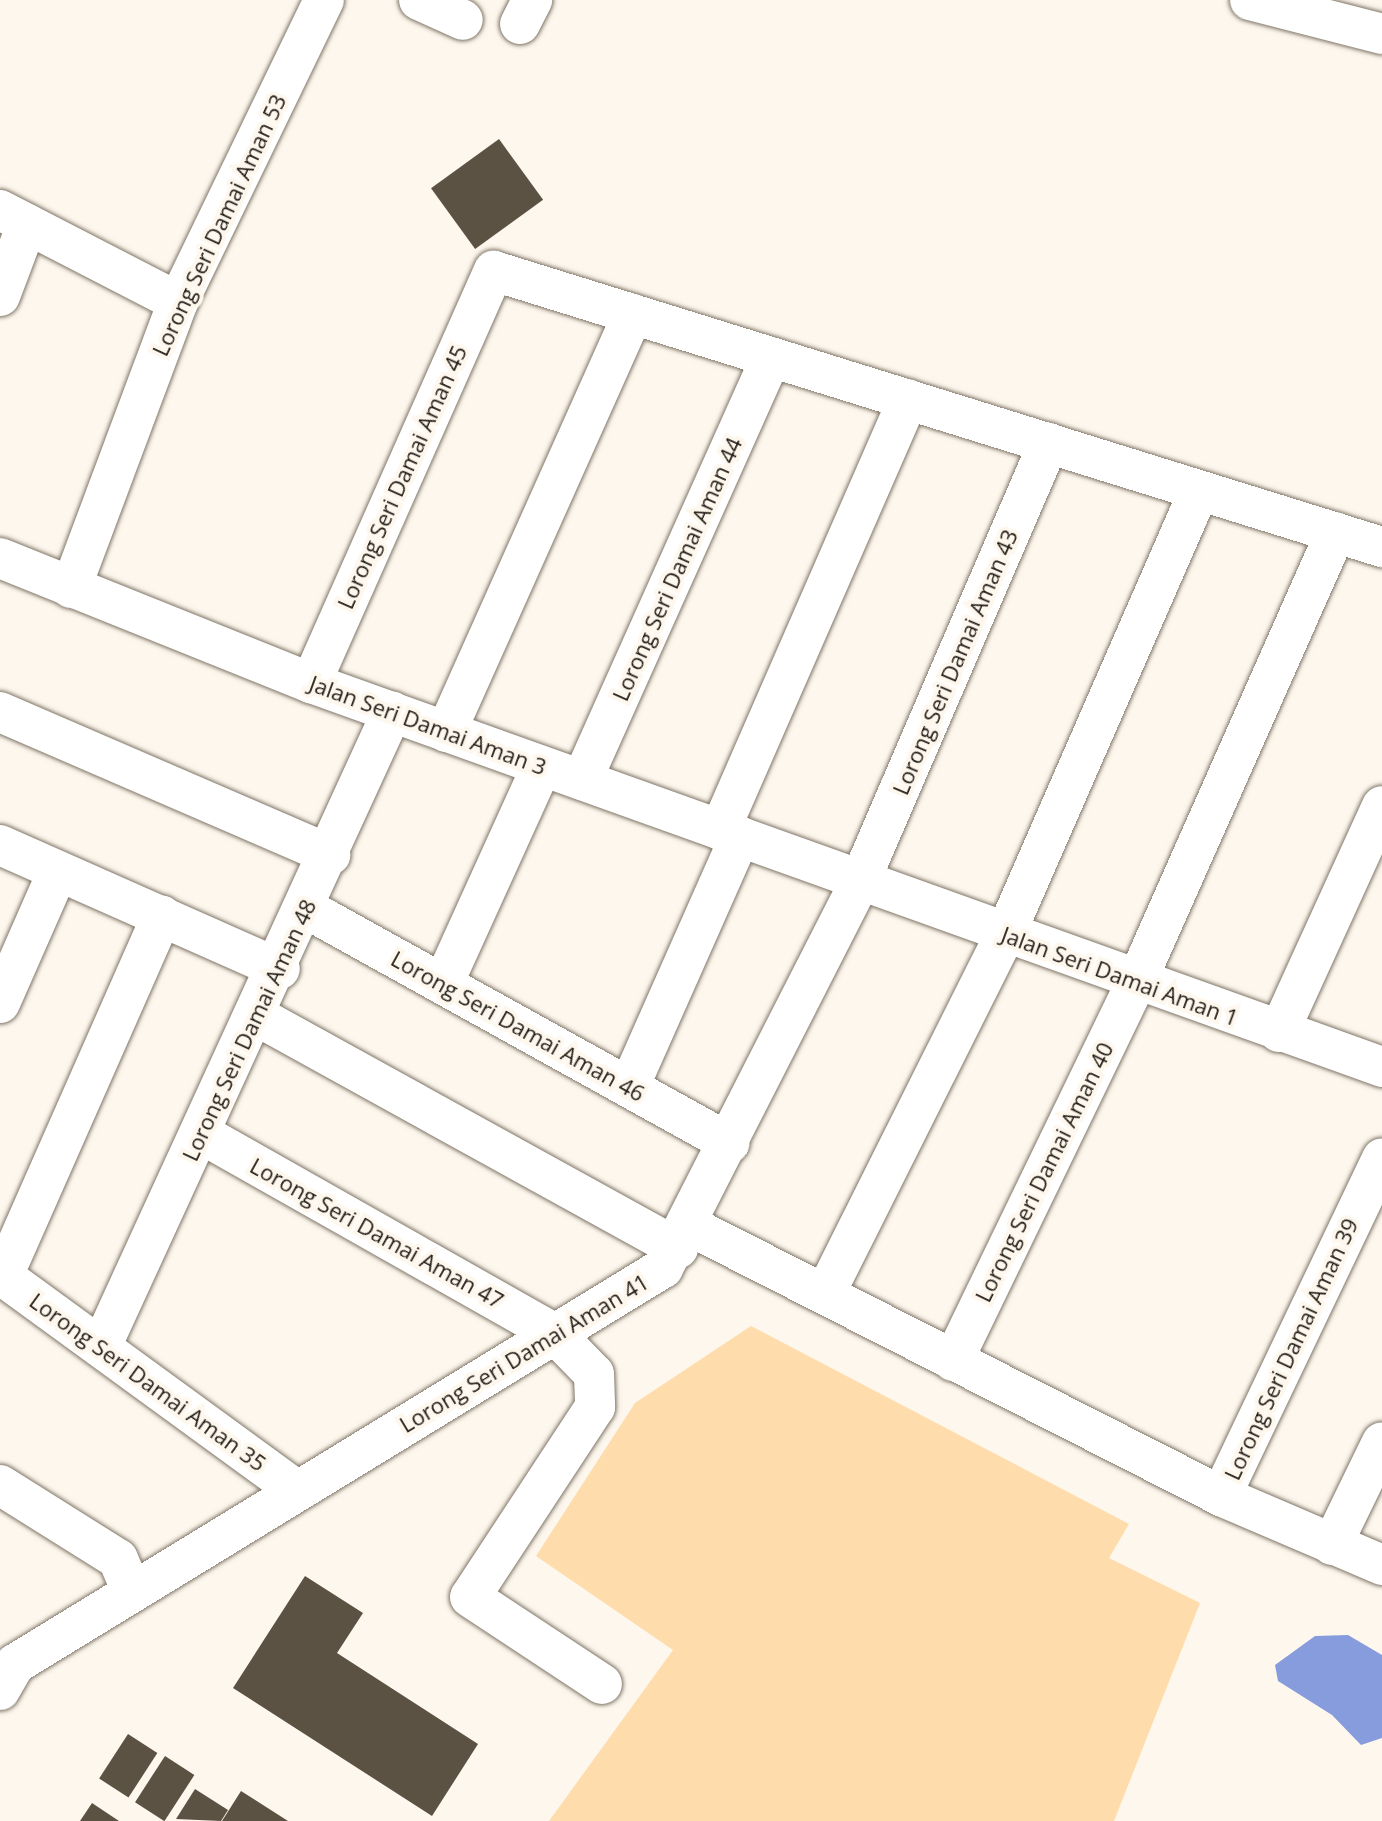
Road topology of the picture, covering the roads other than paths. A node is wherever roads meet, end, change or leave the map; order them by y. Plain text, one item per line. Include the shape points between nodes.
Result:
1 (324, 0) edge
2 (419, 0) edge
3 (1250, 0) edge
4 (463, 20) dead end
5 (1382, 34) edge
6 (14, 217) edge
7 (0, 296) edge
8 (178, 302) junction
9 (633, 314) junction
10 (771, 357) junction
11 (908, 399) junction
12 (1049, 443) junction
13 (1199, 490) junction
14 (1336, 532) junction
15 (1382, 547) edge
16 (0, 558) edge
17 (71, 588) junction
18 (311, 683) junction
19 (392, 712) junction
20 (0, 713) edge
21 (446, 732) junction
22 (542, 766) junction
23 (582, 780) junction
24 (1382, 806) edge
25 (730, 833) junction
26 (0, 845) edge
27 (330, 855) junction
28 (58, 871) junction
29 (860, 881) junction
30 (307, 909) junction
31 (162, 916) junction
32 (1005, 935) junction
33 (280, 969) junction
34 (1136, 983) junction
35 (443, 984) junction
36 (0, 1003) edge
37 (257, 1016) junction
38 (1279, 1032) junction
39 (1382, 1067) edge
40 (629, 1087) junction
41 (200, 1133) junction
42 (730, 1143) junction
43 (1382, 1158) edge
44 (684, 1237) junction
45 (1, 1275) edge
46 (825, 1294) junction
47 (554, 1333) junction
48 (101, 1347) junction
49 (953, 1361) junction
50 (1382, 1442) edge
51 (0, 1485) edge
52 (296, 1490) junction
53 (1221, 1496) junction
54 (1332, 1545) junction
55 (1382, 1565) edge
56 (132, 1592) junction
57 (5, 1670) edge
58 (602, 1684) dead end

1 - 8 street, Lorong Seri Damai Aman 53
2 - 4 street
3 - 5 street
6 - 7 street
6 - 8 street
8 - 17 street, Lorong Seri Damai Aman 53
9 - 10 street
9 - 18 street, Lorong Seri Damai Aman 45 via 494,271
9 - 21 street
10 - 11 street
10 - 23 street, Lorong Seri Damai Aman 44
11 - 12 street
11 - 25 street
12 - 13 street
12 - 29 street, Lorong Seri Damai Aman 43
13 - 14 street
13 - 32 street
14 - 15 street
14 - 34 street, Lorong Seri Damai Aman 40
16 - 17 street, Jalan Seri Damai Aman 3
17 - 18 street, Jalan Seri Damai Aman 3
18 - 19 street, Jalan Seri Damai Aman 3
19 - 21 street, Jalan Seri Damai Aman 3
19 - 27 street, Lorong Seri Damai Aman 48
20 - 27 street
21 - 22 street, Jalan Seri Damai Aman 3
22 - 23 street, Jalan Seri Damai Aman 3
22 - 35 street
23 - 25 street, Jalan Seri Damai Aman 3
24 - 38 street
25 - 29 street, Jalan Seri Damai Aman 3
25 - 40 street
26 - 28 street
27 - 30 street, Lorong Seri Damai Aman 48
28 - 31 street
28 - 36 street
29 - 32 street, Jalan Seri Damai Aman 1
29 - 42 street, Lorong Seri Damai Aman 41
30 - 33 street, Lorong Seri Damai Aman 48
30 - 35 street, Lorong Seri Damai Aman 46
31 - 33 street
31 - 45 street
32 - 34 street, Jalan Seri Damai Aman 1
32 - 46 street
33 - 37 street, Lorong Seri Damai Aman 48
34 - 38 street, Jalan Seri Damai Aman 1
34 - 49 street, Lorong Seri Damai Aman 40
35 - 40 street, Lorong Seri Damai Aman 46
37 - 41 street, Lorong Seri Damai Aman 48
37 - 44 street
38 - 39 street, Jalan Seri Damai Aman 1
40 - 42 street, Lorong Seri Damai Aman 46
41 - 47 street, Lorong Seri Damai Aman 47
41 - 48 street, Lorong Seri Damai Aman 48
42 - 44 street, Lorong Seri Damai Aman 41
43 - 53 street, Lorong Seri Damai Aman 39
44 - 46 street
44 - 47 street, Lorong Seri Damai Aman 41 via 645,1283
45 - 48 street, Lorong Seri Damai Aman 35
46 - 49 street
47 - 52 street, Lorong Seri Damai Aman 41
47 - 58 street, Lorong Seri Damai Aman 47 via 594,1374 595,1407 470,1597
48 - 52 street, Lorong Seri Damai Aman 35
49 - 53 street
50 - 54 street
51 - 56 street via 118,1559
52 - 56 street, Lorong Seri Damai Aman 41
53 - 54 street
54 - 55 street
56 - 57 street, Lorong Seri Damai Aman 41

